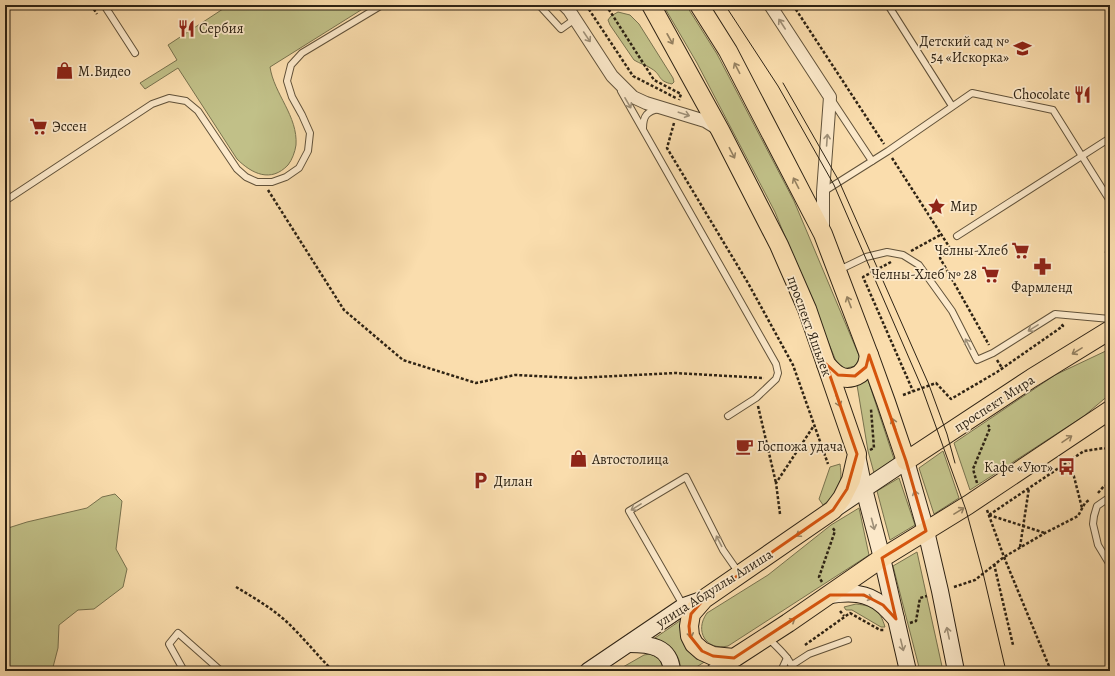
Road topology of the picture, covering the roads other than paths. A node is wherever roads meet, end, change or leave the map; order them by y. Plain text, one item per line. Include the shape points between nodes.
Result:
1 (104, 5) edge
2 (382, 5) edge
3 (539, 5) edge
4 (564, 5) edge
5 (651, 5) edge
6 (699, 5) edge
7 (770, 5) edge
8 (888, 5) edge
9 (575, 20) junction
10 (136, 53) dead end
11 (612, 76) junction
12 (830, 97) junction
13 (952, 106) junction
14 (662, 108) junction
15 (643, 130) junction
16 (720, 130) junction
17 (1110, 138) edge
18 (1082, 156) junction
19 (872, 162) junction
20 (823, 192) junction
21 (5, 201) edge
22 (1110, 201) edge
23 (823, 234) junction
24 (957, 236) dead end
25 (837, 271) junction
26 (1110, 319) edge
27 (1110, 330) edge
28 (869, 356) junction
29 (826, 364) junction
30 (1110, 410) edge
31 (728, 416) dead end
32 (862, 453) junction
33 (906, 461) junction
34 (880, 479) joint
35 (864, 489) junction
36 (1110, 497) edge
37 (832, 518) junction
38 (926, 531) junction
39 (882, 558) junction
40 (1110, 565) edge
41 (739, 574) junction
42 (826, 590) junction
43 (704, 599) junction
44 (684, 606) junction
45 (896, 624) junction
46 (768, 637) junction
47 (848, 640) dead end
48 (629, 644) junction
49 (734, 658) junction
50 (787, 658) junction
51 (793, 668) edge
52 (184, 671) edge
53 (221, 671) edge
54 (588, 671) edge
55 (672, 671) edge
56 (715, 671) edge
57 (781, 671) edge
58 (908, 671) edge
59 (956, 671) edge

1 - 10 lane
2 - 21 lane via 302,53 292,65 287,81 310,133 308,151 299,168 286,177 272,182 257,182 246,177 236,169 198,111 186,101 169,98 152,104
3 - 9 lane via 560,28
4 - 9 street
5 -> 16 main road, проспект Яшьлек
23 -> 6 main road via 728,51
12 -> 7 street
8 - 13 lane
9 -> 11 street
11 - 14 street via 633,97
11 -> 15 lane
12 - 19 lane
20 -> 12 street
13 - 18 lane via 972,93 1053,110
13 - 19 lane
14 - 15 lane via 647,114 643,121
14 -> 16 street via 705,121
15 - 31 lane via 776,364 776,379 756,398
16 -> 29 main road, проспект Яшьлек via 807,309
17 - 18 lane
18 - 22 lane
18 - 24 lane
19 - 20 lane
20 - 23 street
23 - 25 main road
26 -> 25 lane via 1055,314 993,353 977,360 952,311 919,265 903,255 887,252
28 -> 25 main road
27 -> 33 main road, проспект Мира
28 - 29 main road via 861,373 846,378 838,375
33 -> 28 main road
29 -> 32 main road, проспект Яшьлек
38 -> 30 main road
32 - 35 main road, проспект Яшьлек
32 - 37 main road
33 - 34 main road, проспект Мира
38 -> 33 main road
34 - 35 main road, улица Абдуллы Алиша
35 - 37 main road, улица Абдуллы Алиша
35 -> 39 main road, проспект Яшьлек
36 - 40 lane via 1097,506 1093,524 1098,545
37 -> 41 main road, улица Абдуллы Алиша
38 - 39 main road
59 -> 38 main road
39 - 42 main road
39 - 45 main road, проспект Яшьлек
41 - 43 main road, улица Абдуллы Алиша
41 -> 44 lane via 723,550 686,477 629,511
42 -> 45 main road via 864,595 873,599 882,605
46 -> 42 main road
43 - 44 main road, улица Абдуллы Алиша
43 -> 49 main road via 690,614 690,636 694,644 712,656
44 - 48 main road, улица Абдуллы Алиша
45 -> 58 main road, проспект Яшьлек
46 - 49 main road
46 - 50 lane
47 - 51 lane via 809,654
48 - 54 main road, улица Абдуллы Алиша
48 - 55 main road via 655,647 666,653
49 - 56 main road
50 - 51 lane
50 - 57 lane
52 - 53 lane via 169,644 178,633

